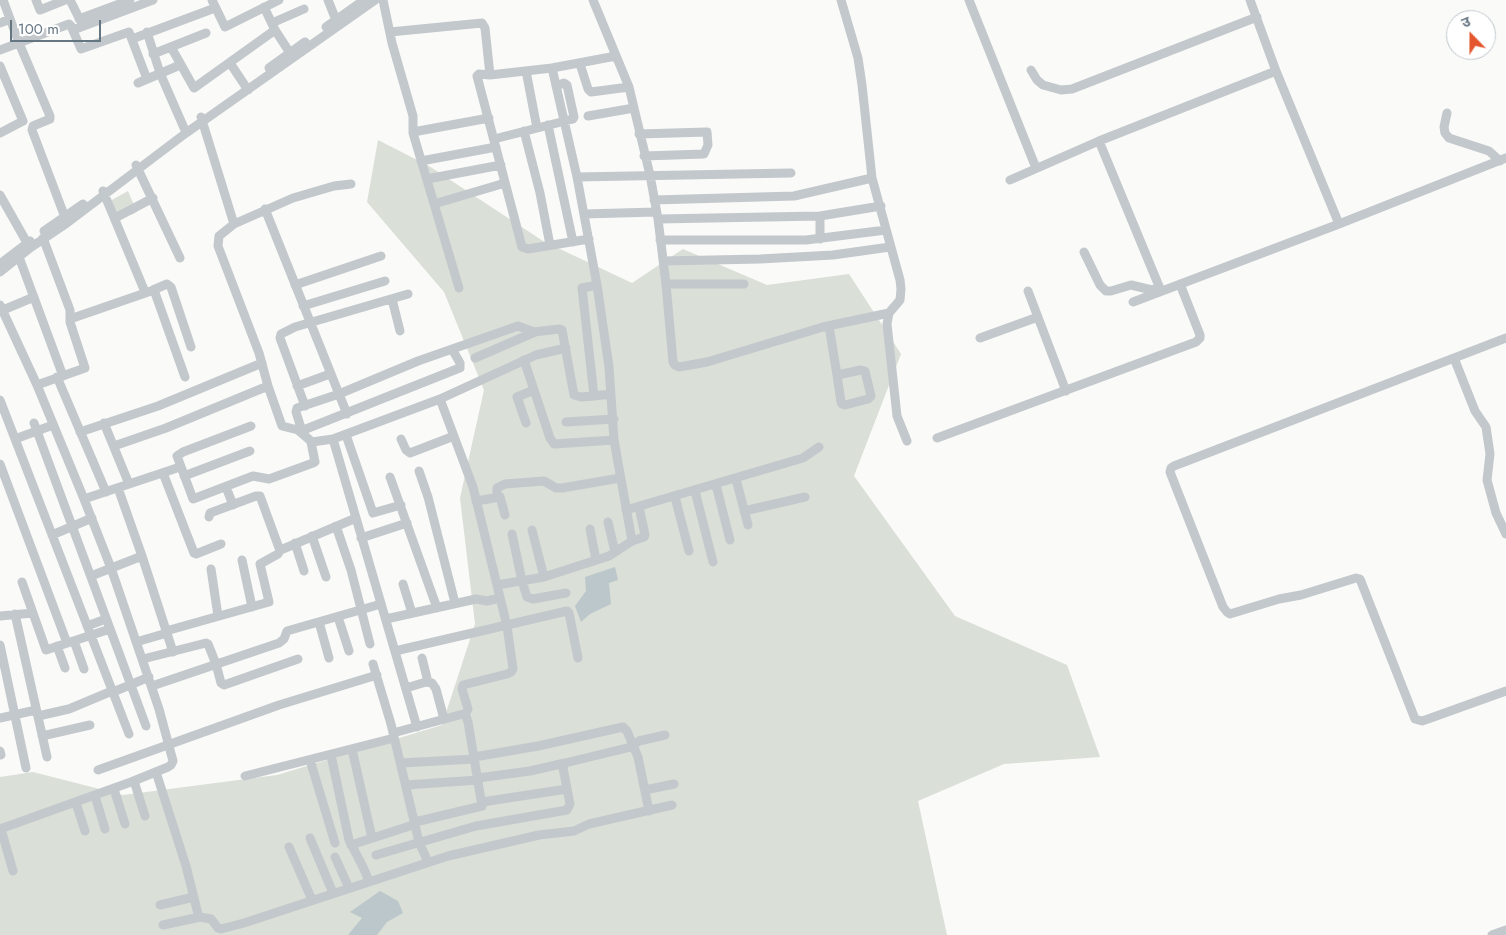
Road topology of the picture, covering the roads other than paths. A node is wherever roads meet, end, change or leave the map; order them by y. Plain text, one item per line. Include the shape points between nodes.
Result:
1 (3, 0) edge
2 (36, 0) edge
3 (66, 0) edge
4 (70, 0) edge
5 (130, 0) edge
6 (153, 0) edge
7 (278, 0) edge
8 (328, 0) edge
9 (375, 0) edge
10 (383, 0) edge
11 (592, 0) edge
12 (840, 0) edge
13 (969, 0) edge
14 (1250, 0) edge
15 (362, 1) edge
16 (213, 4) edge
17 (264, 7) junction
18 (304, 9) dead end
19 (1257, 17) junction
20 (10, 19) junction
21 (336, 20) junction
22 (0, 23) edge
23 (81, 23) junction
24 (274, 27) junction
25 (73, 30) junction
26 (147, 32) junction
27 (390, 32) junction
28 (206, 33) dead end
29 (132, 38) junction
30 (19, 43) junction
31 (171, 47) junction
32 (0, 50) edge
33 (153, 54) junction
34 (291, 56) junction
35 (616, 56) junction
36 (230, 64) junction
37 (580, 64) junction
38 (180, 65) junction
39 (0, 66) edge
40 (552, 68) junction
41 (1031, 70) dead end
42 (526, 71) junction
43 (1276, 71) junction
44 (160, 73) junction
45 (490, 75) junction
46 (246, 87) junction
47 (629, 87) junction
48 (634, 108) junction
49 (1447, 113) dead end
50 (588, 116) dead end
51 (489, 118) junction
52 (202, 119) junction
53 (564, 122) junction
54 (548, 126) junction
55 (184, 128) junction
56 (537, 128) junction
57 (524, 131) junction
58 (413, 132) junction
59 (0, 133) edge
60 (639, 134) junction
61 (1099, 141) junction
62 (495, 143) junction
63 (644, 156) junction
64 (1503, 160) edge
65 (421, 161) junction
66 (501, 165) junction
67 (137, 166) junction
68 (1036, 168) junction
69 (791, 173) dead end
70 (650, 175) junction
71 (577, 177) junction
72 (872, 178) junction
73 (427, 179) junction
74 (1010, 180) dead end
75 (505, 183) junction
76 (351, 184) dead end
77 (104, 192) junction
78 (0, 195) edge
79 (153, 198) junction
80 (654, 200) junction
81 (434, 204) junction
82 (881, 206) junction
83 (2, 208) edge
84 (265, 209) junction
85 (584, 214) junction
86 (657, 215) junction
87 (820, 216) junction
88 (115, 218) junction
89 (66, 220) junction
90 (234, 224) junction
91 (1339, 224) junction
92 (886, 230) junction
93 (43, 238) junction
94 (589, 239) junction
95 (820, 239) junction
96 (660, 240) junction
97 (573, 242) junction
98 (550, 245) junction
99 (28, 246) junction
100 (890, 247) junction
101 (1084, 252) dead end
102 (381, 256) dead end
103 (19, 257) junction
104 (180, 258) dead end
105 (663, 261) junction
106 (0, 264) edge
107 (0, 272) edge
108 (385, 281) dead end
109 (666, 284) junction
110 (744, 284) dead end
111 (1180, 284) junction
112 (295, 285) junction
113 (597, 285) junction
114 (459, 288) dead end
115 (1160, 289) junction
116 (149, 291) junction
117 (1028, 291) dead end
118 (408, 294) dead end
119 (34, 297) junction
120 (392, 299) junction
121 (1133, 302) dead end
122 (303, 306) junction
123 (1, 307) edge
124 (889, 313) junction
125 (1038, 317) junction
126 (70, 319) junction
127 (310, 323) junction
128 (829, 326) junction
129 (400, 331) dead end
130 (535, 332) junction
131 (980, 338) dead end
132 (1506, 338) edge
133 (191, 347) dead end
134 (566, 348) junction
135 (452, 350) junction
136 (475, 358) dead end
137 (1454, 358) junction
138 (524, 360) junction
139 (262, 363) junction
140 (330, 374) junction
141 (837, 375) junction
142 (60, 376) junction
143 (185, 377) dead end
144 (36, 384) junction
145 (268, 386) junction
146 (297, 386) junction
147 (534, 390) junction
148 (1066, 391) junction
149 (339, 394) junction
150 (611, 394) junction
151 (594, 396) junction
152 (440, 399) junction
153 (0, 400) edge
154 (305, 406) junction
155 (347, 414) junction
156 (614, 418) junction
157 (566, 422) dead end
158 (104, 423) junction
159 (526, 424) dead end
160 (53, 425) junction
161 (251, 426) dead end
162 (36, 427) junction
163 (302, 431) junction
164 (80, 432) junction
165 (346, 435) junction
166 (454, 436) junction
167 (937, 438) dead end
168 (15, 439) junction
169 (333, 439) junction
170 (400, 439) dead end
171 (614, 440) junction
172 (907, 440) dead end
173 (311, 442) junction
174 (114, 446) junction
175 (819, 447) dead end
176 (250, 451) dead end
177 (0, 464) edge
178 (180, 467) junction
179 (419, 471) dead end
180 (163, 473) junction
181 (184, 476) junction
182 (390, 477) dead end
183 (620, 478) junction
184 (736, 479) junction
185 (129, 484) junction
186 (716, 485) junction
187 (226, 487) junction
188 (118, 488) junction
189 (695, 491) junction
190 (106, 492) junction
191 (497, 497) junction
192 (675, 497) junction
193 (805, 497) dead end
194 (84, 499) junction
195 (476, 501) junction
196 (233, 505) junction
197 (401, 505) junction
198 (639, 507) junction
199 (626, 510) junction
200 (744, 511) junction
201 (505, 515) dead end
202 (92, 518) junction
203 (209, 518) dead end
204 (356, 518) junction
205 (608, 522) dead end
206 (407, 523) junction
207 (748, 525) dead end
208 (72, 526) junction
209 (336, 526) junction
210 (590, 529) dead end
211 (532, 530) dead end
212 (512, 534) dead end
213 (1506, 534) edge
214 (52, 535) junction
215 (312, 536) junction
216 (362, 538) junction
217 (730, 540) dead end
218 (632, 541) junction
219 (295, 543) junction
220 (221, 544) dead end
221 (282, 549) junction
222 (689, 551) dead end
223 (615, 552) junction
224 (142, 556) junction
225 (242, 560) dead end
226 (596, 560) junction
227 (713, 562) dead end
228 (111, 568) junction
229 (211, 569) dead end
230 (304, 570) dead end
231 (90, 576) junction
232 (544, 577) junction
233 (326, 578) dead end
234 (522, 581) junction
235 (22, 582) dead end
236 (402, 584) dead end
237 (497, 585) junction
238 (566, 593) dead end
239 (500, 598) junction
240 (381, 604) junction
241 (456, 604) junction
242 (252, 607) junction
243 (437, 608) junction
244 (361, 611) junction
245 (33, 613) junction
246 (412, 613) junction
247 (15, 614) junction
248 (0, 616) edge
249 (218, 616) junction
250 (338, 617) junction
251 (106, 619) junction
252 (386, 619) junction
253 (319, 622) junction
254 (87, 626) junction
255 (507, 626) junction
256 (110, 629) junction
257 (166, 632) junction
258 (91, 635) junction
259 (70, 642) junction
260 (136, 642) junction
261 (370, 644) dead end
262 (57, 646) junction
263 (0, 647) edge
264 (349, 651) dead end
265 (395, 651) junction
266 (173, 652) junction
267 (329, 658) dead end
268 (422, 658) dead end
269 (578, 658) dead end
270 (143, 659) junction
271 (298, 659) dead end
272 (216, 664) junction
273 (374, 664) dead end
274 (65, 668) dead end
275 (84, 669) dead end
276 (377, 675) junction
277 (150, 682) junction
278 (426, 682) junction
279 (131, 685) junction
280 (406, 688) junction
281 (1506, 691) edge
282 (112, 692) junction
283 (37, 713) junction
284 (14, 715) junction
285 (465, 715) junction
286 (0, 718) edge
287 (444, 719) junction
288 (90, 726) dead end
289 (146, 726) dead end
290 (417, 727) junction
291 (129, 734) dead end
292 (665, 734) dead end
293 (42, 736) junction
294 (394, 736) junction
295 (168, 744) junction
296 (634, 746) junction
297 (352, 749) junction
298 (331, 755) junction
299 (48, 757) dead end
300 (474, 758) junction
301 (310, 760) junction
302 (401, 763) junction
303 (565, 763) junction
304 (26, 768) dead end
305 (98, 770) dead end
306 (156, 772) junction
307 (245, 776) dead end
308 (478, 779) junction
309 (134, 781) junction
310 (674, 784) dead end
311 (406, 785) junction
312 (114, 789) junction
313 (567, 789) junction
314 (645, 790) junction
315 (95, 796) junction
316 (482, 802) junction
317 (76, 803) junction
318 (672, 805) dead end
319 (649, 811) junction
320 (145, 816) dead end
321 (416, 823) junction
322 (126, 824) dead end
323 (0, 829) edge
324 (105, 829) dead end
325 (85, 831) dead end
326 (310, 838) dead end
327 (372, 838) junction
328 (419, 842) junction
329 (335, 843) dead end
330 (351, 845) junction
331 (289, 847) dead end
332 (376, 855) dead end
333 (335, 858) dead end
334 (428, 862) junction
335 (12, 871) dead end
336 (369, 882) junction
337 (349, 888) junction
338 (333, 893) junction
339 (194, 897) junction
340 (312, 900) junction
341 (160, 905) dead end
342 (200, 917) junction
343 (163, 926) dead end
344 (1506, 930) edge
345 (1492, 935) edge

1 - 20 street
2 - 3 street via 40,10
4 - 23 street
5 - 23 street
6 - 23 street
7 - 17 street
8 - 21 street
9 - 34 street
10 - 27 street
11 - 35 street
12 - 72 street via 858,58
13 - 68 street
14 - 19 street
15 - 21 street
16 - 17 street via 224,27
16 - 26 street
17 - 24 street
18 - 24 street
19 - 41 street via 1072,89 1043,85
19 - 43 street
20 - 22 street
20 - 30 street
21 - 34 street
23 - 25 street
24 - 34 street
24 - 36 street
25 - 29 street via 81,49 128,32
25 - 30 street via 69,24
26 - 29 street
26 - 33 street
27 - 45 street via 482,23
27 - 58 street via 414,116
28 - 31 street
29 - 44 street via 142,81
30 - 32 street
30 - 89 street via 50,116 50,119 33,126 32,130
31 - 33 street
31 - 38 street
33 - 44 street
34 - 46 street
35 - 37 street
35 - 47 street
36 - 38 street via 194,88
36 - 46 street
37 - 40 street
37 - 47 street via 591,92
38 - 44 street
39 - 59 street via 23,121
40 - 42 street
40 - 53 street
42 - 45 street
42 - 56 street
43 - 61 street
43 - 91 street
44 - 55 street
45 - 51 street via 477,76
46 - 52 street
47 - 48 street
48 - 50 street
48 - 60 street
49 - 64 street via 1444,127 1450,138 1489,151
51 - 58 street
51 - 62 street
52 - 55 street
52 - 67 street
52 - 90 street
53 - 54 street
53 - 71 street
54 - 56 street
54 - 97 street
55 - 67 street
56 - 57 street
57 - 62 street
57 - 98 street
58 - 65 street
60 - 63 street
60 - 63 street via 707,132 708,145 704,154
61 - 68 street
61 - 115 street
62 - 65 street
62 - 66 street
63 - 70 street
64 - 91 street
65 - 73 street
66 - 73 street
66 - 75 street
67 - 77 street
67 - 79 street
68 - 74 street
69 - 70 street
70 - 71 street
70 - 80 street
71 - 85 street
72 - 80 street via 794,196
72 - 82 street
73 - 81 street
75 - 81 street
75 - 98 street via 522,247
76 - 84 street via 334,186
77 - 88 street
77 - 89 street
78 - 83 street
79 - 88 street
79 - 104 street
80 - 86 street
81 - 114 street
82 - 87 street
82 - 92 street
83 - 99 street
84 - 90 street
84 - 112 street
85 - 86 street
85 - 94 street
86 - 87 street
86 - 96 street
87 - 95 street
88 - 116 street
89 - 93 street
89 - 99 street
90 - 139 street via 219,236 218,246
91 - 111 street
92 - 95 street
92 - 100 street
93 - 99 street
93 - 126 street via 70,310
94 - 97 street
94 - 113 street
95 - 96 street
96 - 105 street
97 - 98 street
99 - 103 street
99 - 106 street
100 - 105 street via 760,260
100 - 124 street via 902,289 900,300
101 - 115 street via 1106,291 1131,284
102 - 112 street
103 - 107 street
103 - 119 street
105 - 109 street
108 - 122 street
109 - 110 street
109 - 128 street via 673,362 678,367 707,362
111 - 115 street
111 - 148 street via 1200,339
112 - 122 street
113 - 150 street
113 - 151 street via 584,287 582,291
115 - 121 street
116 - 126 street
116 - 133 street via 167,284 170,286
116 - 143 street via 155,291
117 - 125 street
118 - 120 street
119 - 123 street
119 - 142 street
120 - 127 street
120 - 129 street
122 - 127 street
123 - 144 street
124 - 128 street
124 - 172 street via 888,338 897,416
125 - 131 street
125 - 148 street
126 - 142 street via 85,368
127 - 140 street
127 - 146 street via 282,332 280,336
128 - 141 street
130 - 134 street via 561,329
130 - 135 street via 516,326
130 - 136 street
132 - 137 street
134 - 138 street
134 - 151 street via 574,395
135 - 149 street
135 - 155 street via 460,368
137 - 213 street via 1475,411 1485,426 1490,450 1487,480
137 - 281 street via 1174,466 1170,472 1222,607 1230,614 1360,579 1415,719 1422,721
138 - 147 street
138 - 152 street
139 - 145 street
139 - 158 street via 158,406
140 - 146 street
140 - 149 street
141 - 141 street via 865,371 871,396 842,404
142 - 144 street
142 - 164 street
144 - 160 street
145 - 163 street via 282,426
145 - 174 street
146 - 154 street
147 - 159 street via 517,397
147 - 171 street via 554,444
148 - 167 street
149 - 154 street
149 - 155 street
150 - 151 street
150 - 156 street
152 - 165 street
152 - 166 street
153 - 168 street
154 - 163 street via 296,410
155 - 163 street
156 - 157 street
156 - 171 street
158 - 164 street
158 - 174 street
160 - 162 street
160 - 194 street
161 - 178 street via 178,454
162 - 168 street
162 - 208 street
163 - 173 street
164 - 190 street
165 - 169 street
165 - 197 street via 373,513
166 - 170 street via 410,453
166 - 195 street
168 - 214 street
169 - 173 street
169 - 204 street
171 - 183 street
173 - 187 street via 314,463 269,479 253,476
174 - 185 street
175 - 184 street via 804,458
176 - 181 street
177 - 259 street
178 - 180 street
178 - 181 street
179 - 241 street
180 - 185 street
180 - 220 street via 194,553
181 - 187 street via 193,499
182 - 197 street
183 - 191 street via 562,488 544,481 505,484 497,488
183 - 199 street
184 - 186 street
184 - 200 street
185 - 188 street
186 - 189 street
186 - 217 street
187 - 196 street
188 - 190 street
188 - 224 street
189 - 192 street
189 - 227 street
190 - 194 street
191 - 195 street
191 - 201 street via 501,498
192 - 198 street
192 - 222 street
193 - 200 street
194 - 202 street
195 - 237 street
196 - 203 street via 210,513
196 - 221 street via 260,496
197 - 206 street
198 - 199 street
198 - 218 street via 645,535
199 - 218 street
200 - 207 street
202 - 208 street
202 - 228 street
204 - 209 street
204 - 216 street
205 - 223 street
206 - 216 street
206 - 243 street
208 - 214 street
208 - 231 street
209 - 215 street
209 - 244 street
210 - 226 street
211 - 232 street
212 - 234 street
214 - 254 street
215 - 219 street
215 - 233 street
216 - 240 street
218 - 223 street
219 - 221 street
219 - 230 street
221 - 242 street via 260,564 270,601
223 - 226 street
224 - 228 street
224 - 257 street
225 - 242 street
226 - 232 street
228 - 231 street
228 - 260 street
229 - 249 street
231 - 251 street
232 - 234 street
234 - 237 street
234 - 238 street via 529,599
235 - 245 street
236 - 246 street
237 - 239 street
239 - 241 street
239 - 255 street
240 - 244 street
240 - 252 street
241 - 243 street
242 - 249 street
243 - 246 street
244 - 250 street
244 - 261 street
245 - 247 street
245 - 262 street via 46,650
246 - 252 street
247 - 248 street
247 - 283 street
249 - 257 street
250 - 253 street
250 - 264 street
251 - 254 street
251 - 256 street
252 - 265 street
253 - 267 street
253 - 272 street via 288,630 279,643
254 - 258 street
255 - 265 street
255 - 269 street via 568,612
255 - 285 street via 513,671 463,685 468,709
256 - 258 street
256 - 279 street
257 - 260 street
257 - 266 street
258 - 259 street
258 - 282 street
259 - 262 street
259 - 275 street
260 - 270 street
262 - 274 street
263 - 284 street
265 - 280 street
266 - 270 street
266 - 272 street via 206,643
268 - 278 street
270 - 277 street
271 - 272 street via 224,685
272 - 277 street
273 - 276 street
276 - 294 street
276 - 295 street
277 - 279 street
277 - 295 street
278 - 280 street
278 - 287 street via 432,683 436,689
279 - 282 street
279 - 289 street
280 - 290 street
282 - 283 street via 69,710
282 - 291 street
283 - 284 street
283 - 293 street
284 - 286 street
284 - 304 street
285 - 287 street
285 - 300 street
287 - 290 street
288 - 293 street
290 - 294 street
292 - 296 street via 639,741
293 - 299 street
294 - 297 street
294 - 302 street
295 - 305 street
295 - 306 street via 172,763
296 - 300 street via 623,726
296 - 303 street
296 - 314 street
297 - 298 street
297 - 327 street
298 - 301 street
298 - 330 street
300 - 302 street
300 - 308 street
301 - 307 street
301 - 329 street
302 - 311 street
303 - 308 street
303 - 313 street
306 - 309 street
306 - 339 street
308 - 311 street
308 - 316 street
309 - 312 street
309 - 320 street
310 - 314 street
311 - 321 street
312 - 315 street
312 - 322 street
313 - 316 street
313 - 328 street via 570,806 567,810 476,826
314 - 319 street
315 - 317 street
315 - 324 street
316 - 321 street via 481,806
317 - 323 street
317 - 325 street
318 - 319 street
319 - 334 street via 589,824 574,831 539,835
321 - 327 street
321 - 328 street
323 - 335 street
326 - 338 street
327 - 330 street
328 - 332 street
328 - 334 street
330 - 336 street
331 - 340 street
333 - 337 street
334 - 336 street
336 - 337 street
337 - 338 street
338 - 340 street
339 - 341 street
339 - 342 street
340 - 342 street via 227,928 218,928 210,918
342 - 343 street
344 - 345 street

